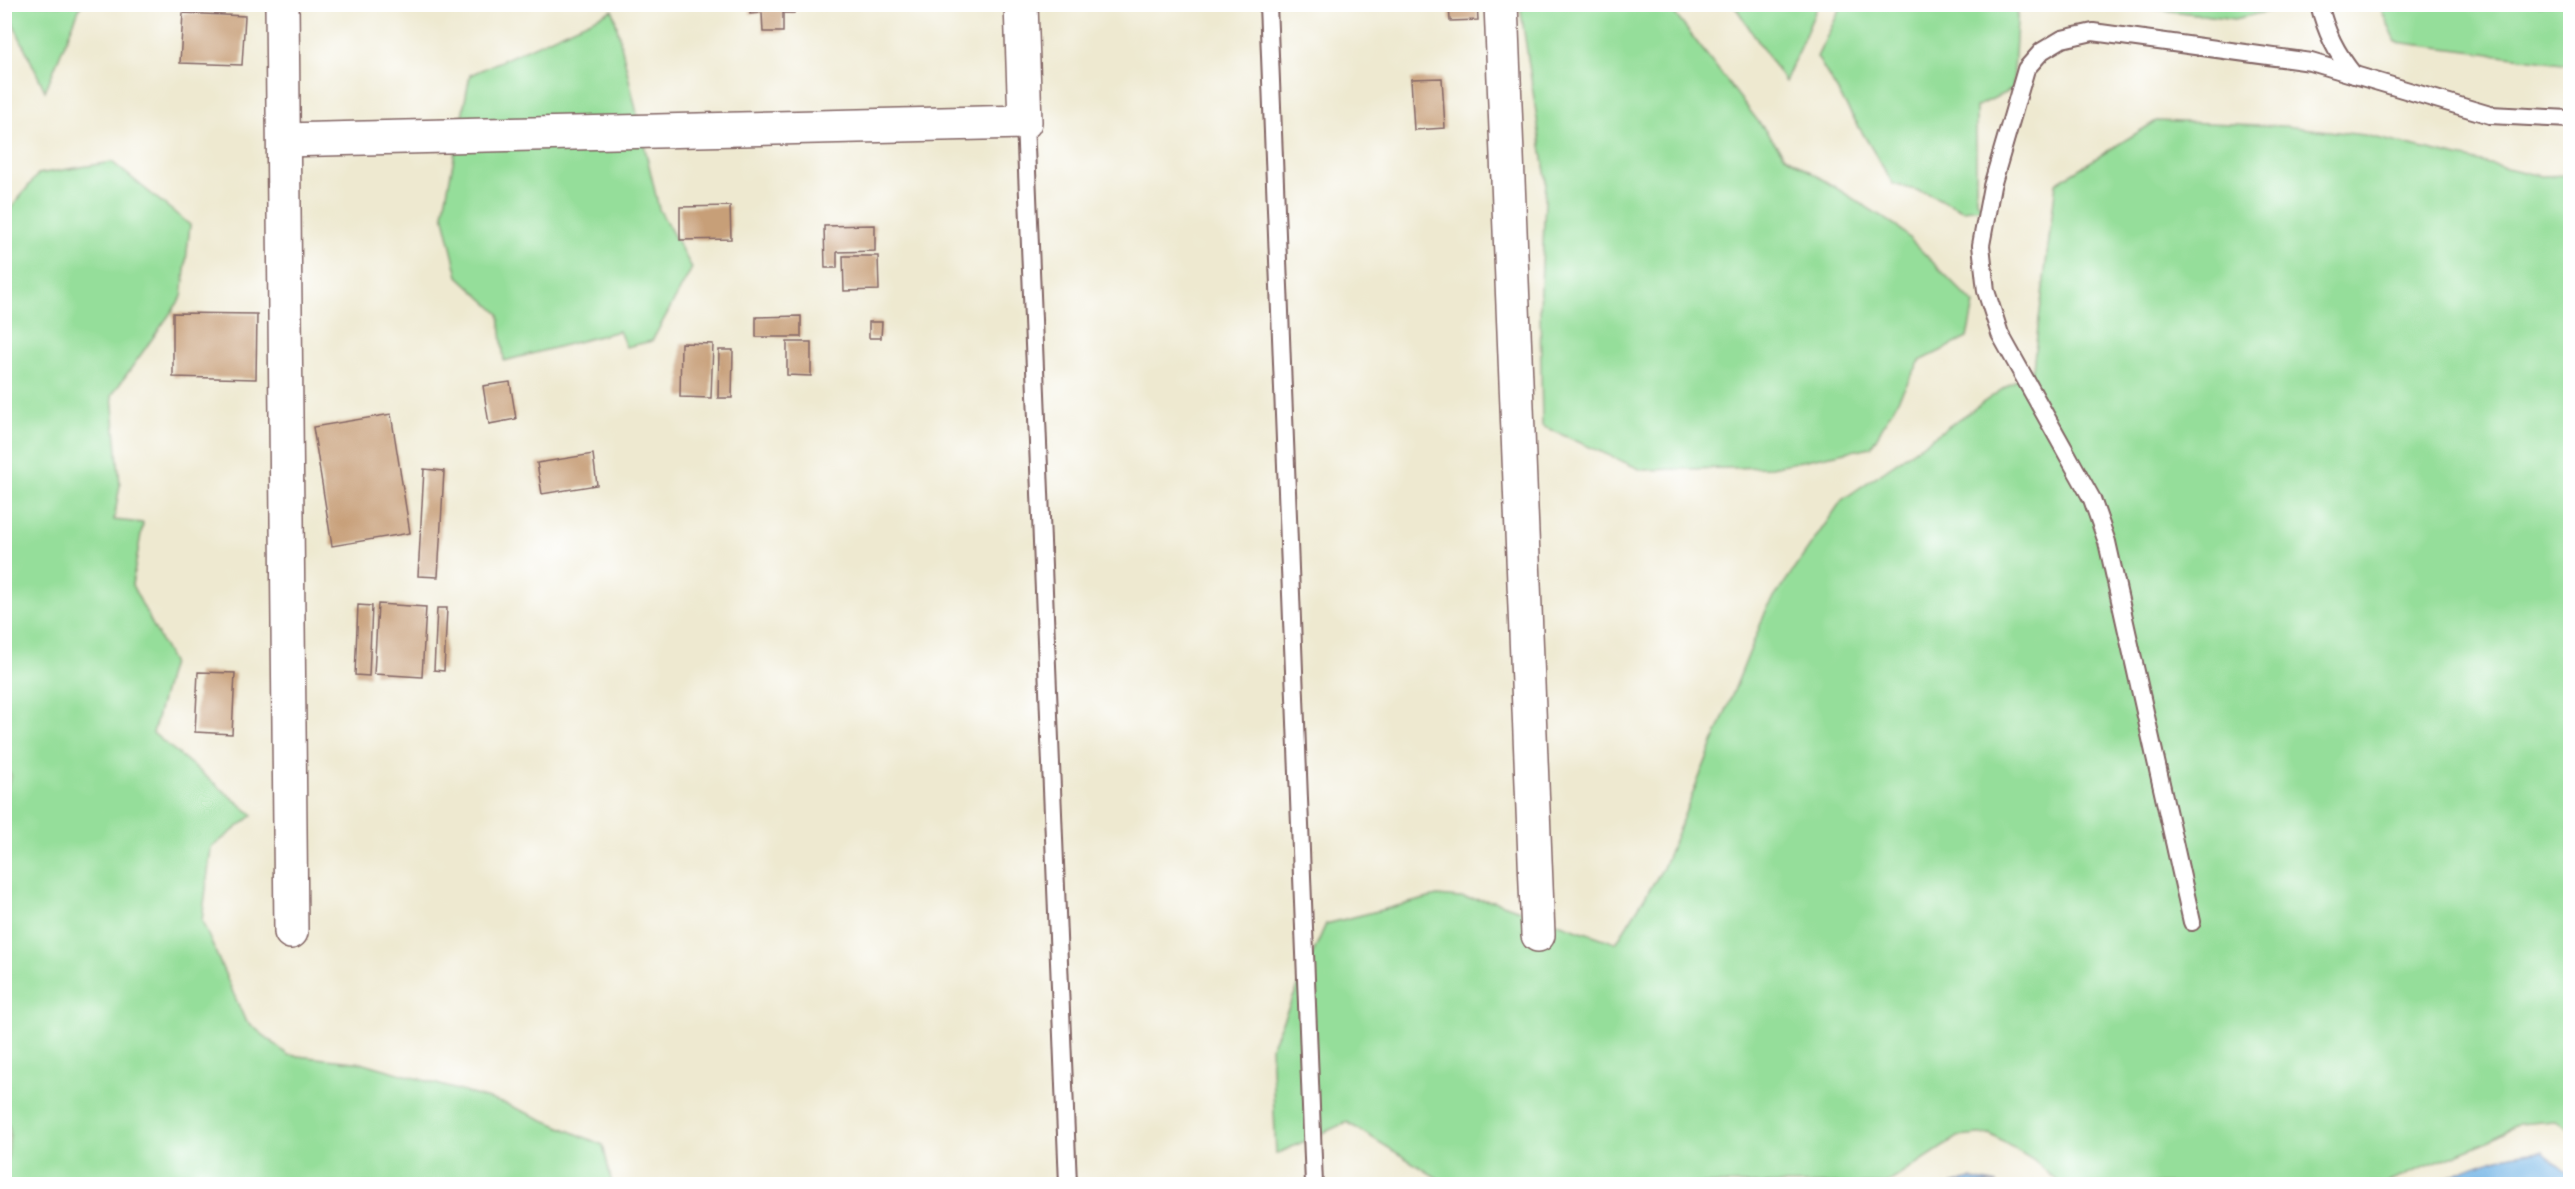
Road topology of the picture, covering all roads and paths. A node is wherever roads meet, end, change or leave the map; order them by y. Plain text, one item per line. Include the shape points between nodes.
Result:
1 (282, 4) edge
2 (1021, 4) edge
3 (1268, 4) edge
4 (1501, 4) edge
5 (2319, 4) edge
6 (2354, 76) junction
7 (2571, 119) edge
8 (1025, 122) junction
9 (284, 140) junction
10 (2192, 922) dead end
11 (291, 932) dead end
12 (1538, 935) dead end
13 (1068, 1185) edge
14 (1314, 1185) edge

1 - 9 street
2 - 8 street
3 - 14 lane
4 - 12 street
5 - 6 lane via 2325,29
6 - 7 lane via 2490,114
6 - 10 lane via 2311,62 2182,43 2093,32 2062,39 2042,51 2026,69 1992,186 1981,245 1986,291 2000,334 2092,499 2107,542
8 - 9 street
8 - 13 lane
9 - 11 street

